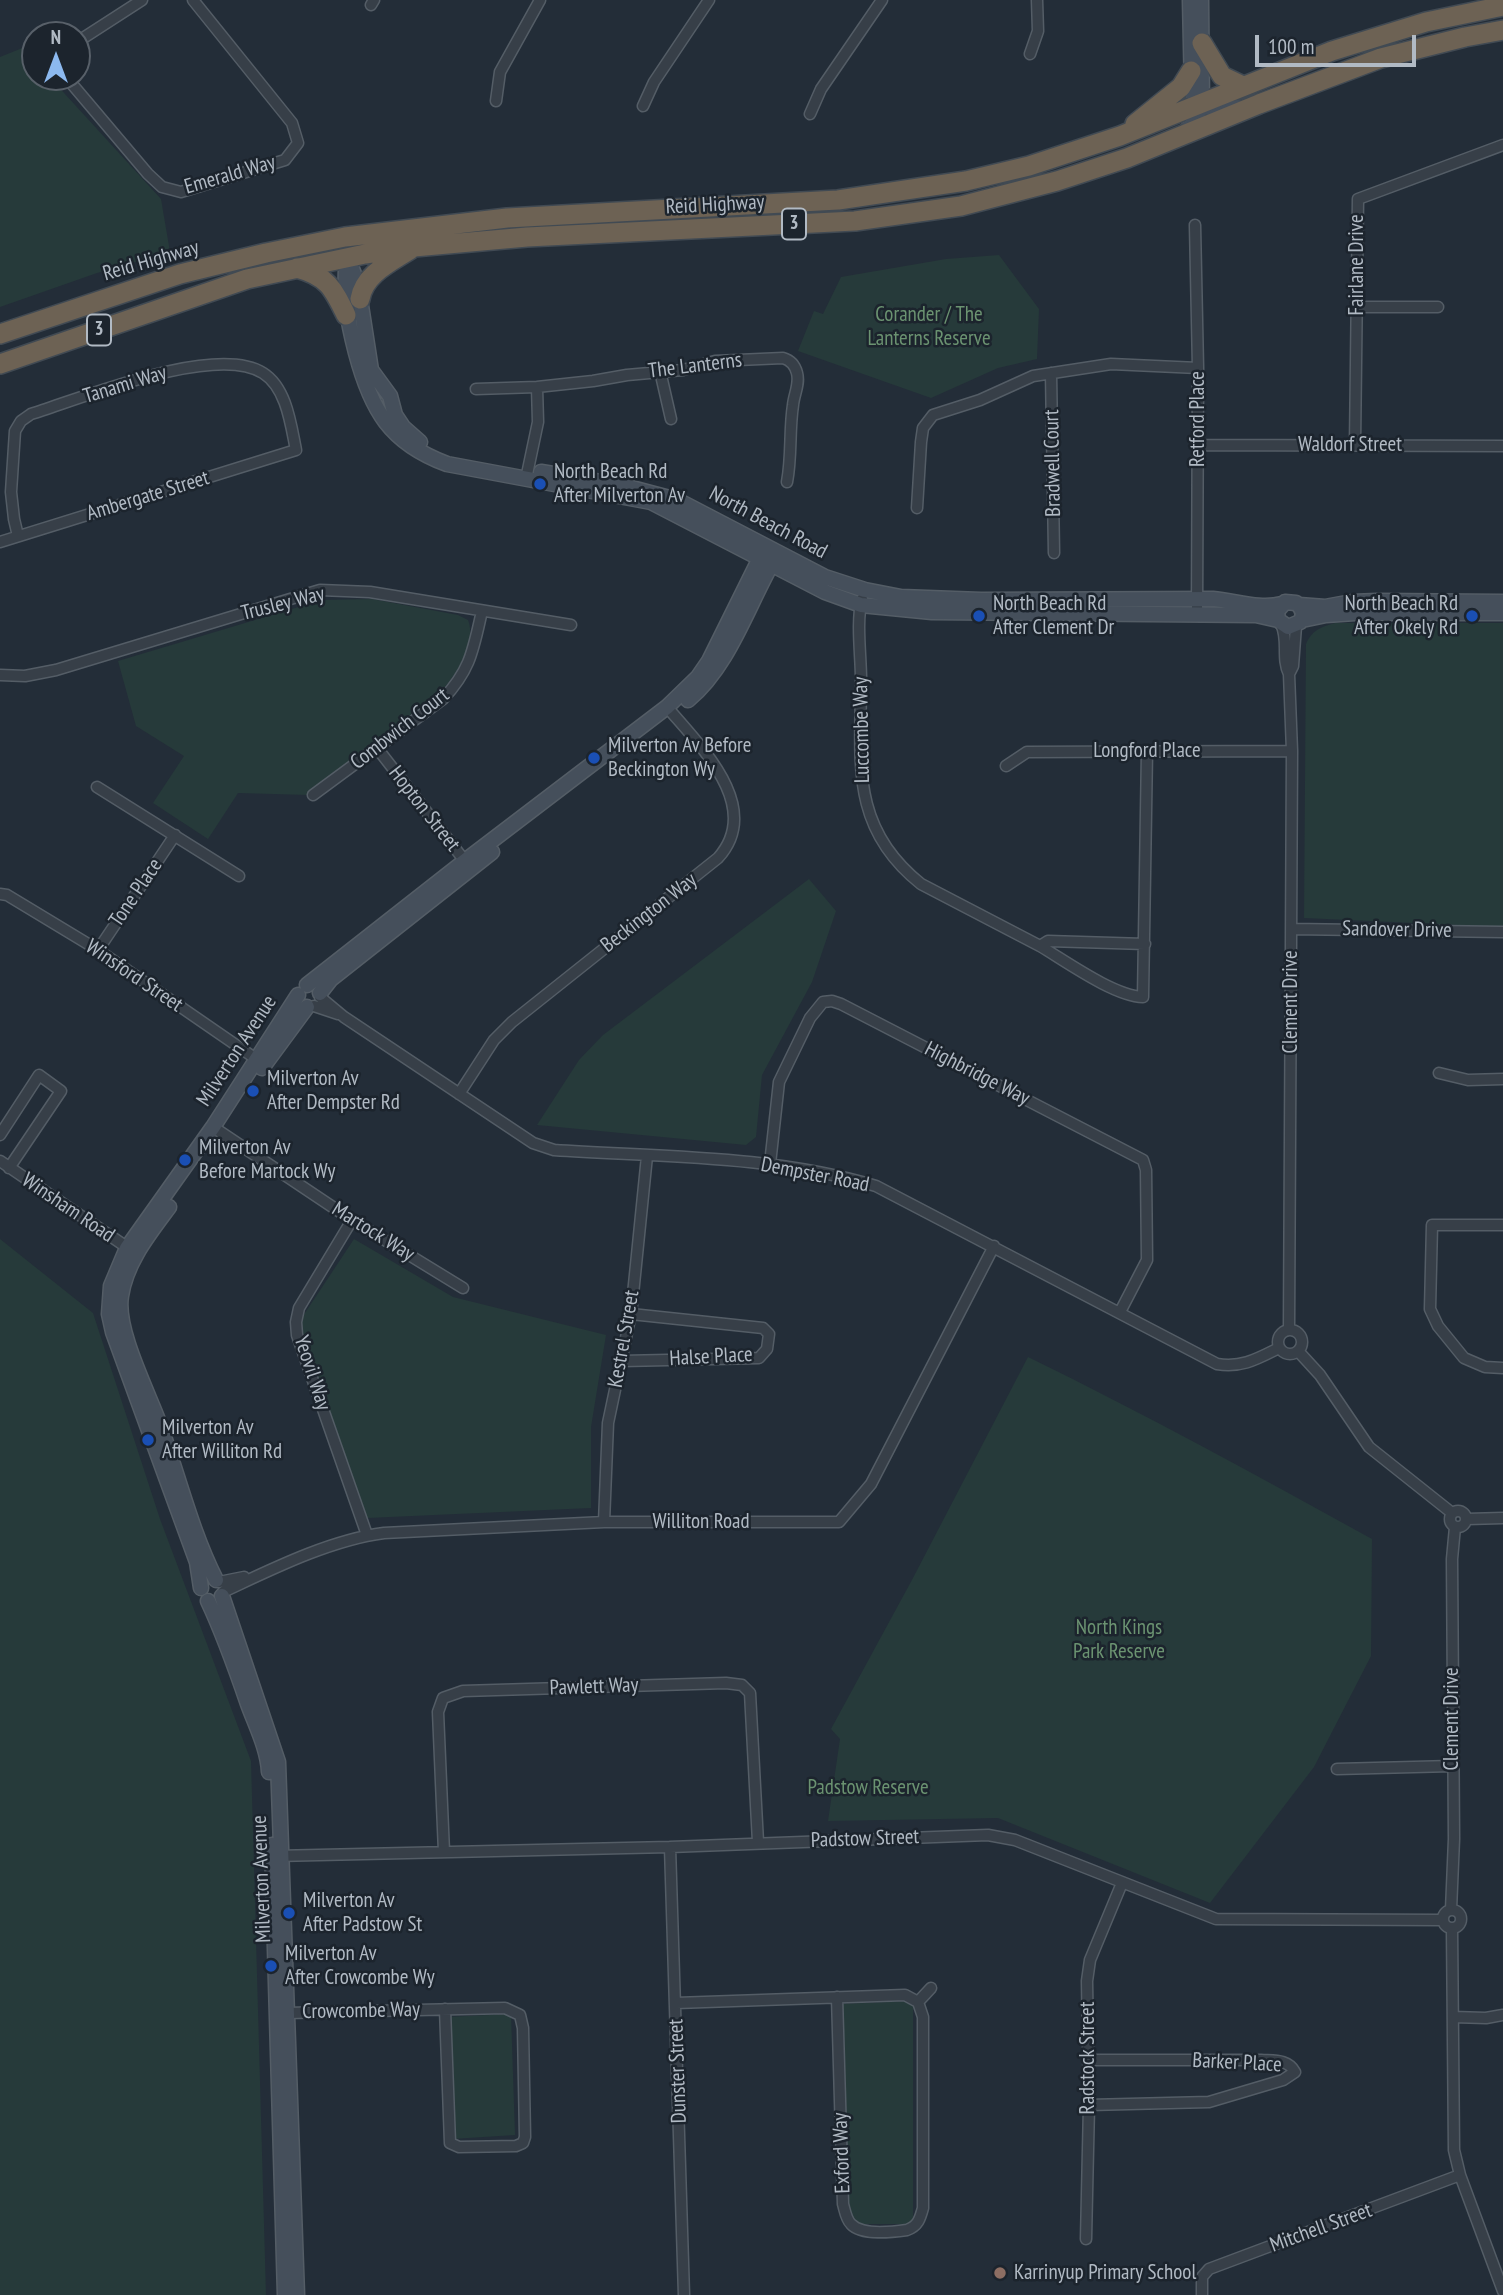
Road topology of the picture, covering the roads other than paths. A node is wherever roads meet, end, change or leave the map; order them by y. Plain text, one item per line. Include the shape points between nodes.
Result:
1 (142, 0) edge
2 (193, 0) edge
3 (540, 0) edge
4 (709, 0) edge
5 (881, 0) edge
6 (1037, 0) edge
7 (1190, 0) edge
8 (1201, 0) edge
9 (1503, 6) edge
10 (1503, 30) edge
11 (91, 33) edge
12 (1202, 43) junction
13 (1030, 54) dead end
14 (1191, 71) junction
15 (1242, 86) junction
16 (78, 91) edge
17 (1199, 99) junction
18 (496, 101) dead end
19 (1259, 104) junction
20 (643, 106) dead end
21 (810, 114) dead end
22 (1120, 136) junction
23 (1179, 137) junction
24 (1503, 145) edge
25 (1195, 225) dead end
26 (396, 230) junction
27 (414, 247) junction
28 (266, 253) junction
29 (347, 258) junction
30 (296, 268) junction
31 (360, 299) junction
32 (1357, 307) junction
33 (1438, 307) dead end
34 (346, 315) junction
35 (0, 334) edge
36 (0, 364) edge
37 (1198, 368) junction
38 (660, 371) junction
39 (1051, 373) junction
40 (537, 387) junction
41 (476, 390) dead end
42 (671, 419) dead end
43 (1198, 445) junction
44 (1355, 445) junction
45 (1503, 446) edge
46 (296, 450) joint
47 (527, 474) junction
48 (787, 482) dead end
49 (917, 508) dead end
50 (19, 536) junction
51 (0, 542) edge
52 (1054, 553) dead end
53 (768, 556) junction
54 (865, 590) junction
55 (1503, 602) edge
56 (1282, 604) junction
57 (861, 605) junction
58 (1299, 605) junction
59 (1197, 606) junction
60 (482, 611) junction
61 (1503, 613) edge
62 (1280, 622) junction
63 (1299, 623) junction
64 (571, 625) dead end
65 (1289, 674) junction
66 (0, 675) edge
67 (670, 710) junction
68 (377, 748) junction
69 (1147, 751) junction
70 (1292, 751) junction
71 (1006, 766) dead end
72 (97, 787) dead end
73 (313, 795) dead end
74 (175, 835) junction
75 (468, 864) junction
76 (239, 876) dead end
77 (0, 894) edge
78 (1291, 929) junction
79 (1503, 932) edge
80 (1144, 944) junction
81 (1040, 946) junction
82 (98, 950) junction
83 (302, 990) junction
84 (315, 1001) junction
85 (260, 1062) junction
86 (1439, 1073) dead end
87 (1503, 1079) edge
88 (459, 1094) junction
89 (217, 1129) junction
90 (0, 1135) edge
91 (647, 1156) junction
92 (4, 1164) edge
93 (770, 1164) junction
94 (352, 1220) junction
95 (1503, 1225) edge
96 (993, 1247) junction
97 (132, 1250) junction
98 (463, 1288) dead end
99 (1120, 1312) junction
100 (631, 1314) junction
101 (1289, 1329) junction
102 (1279, 1348) junction
103 (1298, 1351) junction
104 (622, 1361) junction
105 (1503, 1367) edge
106 (1452, 1513) junction
107 (1503, 1518) edge
108 (1467, 1519) junction
109 (604, 1522) junction
110 (1455, 1527) junction
111 (367, 1535) junction
112 (215, 1590) junction
113 (1452, 1766) junction
114 (1337, 1769) dead end
115 (758, 1842) junction
116 (670, 1847) junction
117 (444, 1852) junction
118 (277, 1856) junction
119 (1122, 1883) junction
120 (1451, 1910) junction
121 (1443, 1920) junction
122 (1452, 1928) junction
123 (931, 1988) dead end
124 (837, 1997) junction
125 (918, 2002) junction
126 (676, 2003) junction
127 (445, 2009) junction
128 (282, 2013) junction
129 (1503, 2015) edge
130 (1453, 2017) junction
131 (1089, 2060) junction
132 (1089, 2105) junction
133 (1460, 2175) junction
134 (1086, 2239) dead end
135 (1503, 2291) edge
136 (285, 2295) edge
137 (297, 2295) edge
138 (684, 2295) edge
139 (1202, 2295) edge

1 - 11 street
2 - 16 street, Emerald Way via 292,123 298,143 285,160 181,192 162,187
3 - 18 street via 500,72
4 - 20 street
5 - 21 street via 821,89
6 - 13 street via 1038,31
7 - 14 street
8 - 12 street
9 - 15 highway, Reid Highway / 3 via 1426,22
10 - 19 highway, Reid Highway / 3 via 1381,58
12 - 15 highway via 1218,72
12 - 17 street
14 - 17 street
14 - 22 highway via 1181,87
15 - 17 highway, Reid Highway / 3
17 - 19 street via 1210,109 1220,110
17 - 22 highway, Reid Highway / 3
17 - 23 street via 1197,118
19 - 23 highway, Reid Highway / 3
22 - 26 highway, Reid Highway / 3 via 1000,173 881,195 507,218
23 - 27 highway, Reid Highway / 3 via 1057,181 961,206 909,214
24 - 32 street, Fairlane Drive via 1358,199
25 - 37 street, Retford Place
26 - 28 highway, Reid Highway / 3
26 - 29 highway
27 - 29 highway, Reid Highway / 3
27 - 31 highway via 372,276
28 - 29 highway via 327,253
28 - 35 highway, Reid Highway / 3 via 169,278
29 - 30 highway, Reid Highway / 3
29 - 31 street, North Beach Road
29 - 34 street, North Beach Road
30 - 34 highway via 321,276
30 - 36 highway, Reid Highway / 3 via 247,279
31 - 47 street, North Beach Road via 371,370 409,433 449,455
32 - 33 street
32 - 44 street, Fairlane Drive
34 - 47 street, North Beach Road via 370,398 399,437 447,464
37 - 39 street via 1111,364
37 - 43 street, Retford Place
38 - 40 street, The Lanterns
38 - 42 street
38 - 48 street, The Lanterns via 715,361 790,360 798,386
39 - 49 street via 933,415 923,428
39 - 52 street, Bradwell Court
40 - 41 street, The Lanterns
40 - 47 street via 538,422
43 - 44 street, Waldorf Street
43 - 59 street, Retford Place
44 - 45 street, Waldorf Street
46 - 50 street, Ambergate Street
46 - 50 street, Tanami Way via 279,390 265,374 243,364 174,369 30,414 21,421 15,431 11,492
47 - 53 street, North Beach Road via 651,502
50 - 51 street, Ambergate Street
53 - 54 street, North Beach Road
53 - 57 street, North Beach Road via 825,593
53 - 67 street, Milverton Avenue via 709,661
54 - 57 street, Luccombe Way
54 - 59 street, North Beach Road via 901,597 1175,601
55 - 58 street
56 - 58 street
56 - 59 street, North Beach Road via 1260,607 1236,601
56 - 62 street
57 - 59 street, North Beach Road via 932,612
57 - 81 street, Luccombe Way via 860,766 872,826 893,858 921,884
58 - 63 street via 1303,612
59 - 62 street, North Beach Road
60 - 64 street, Trusley Way
60 - 66 street, Trusley Way via 370,592 320,590 56,670
60 - 68 street, Combwich Court via 472,656 459,681 443,699
61 - 63 street via 1355,613
62 - 63 street via 1288,627
62 - 65 street, Clement Drive
63 - 65 street, Clement Drive
65 - 70 street, Clement Drive
67 - 75 street, Milverton Avenue
67 - 88 street, Beckington Way via 727,785 734,822 725,850 512,1022 494,1040
68 - 73 street, Combwich Court
68 - 75 street, Hopton Street
69 - 70 street, Longford Place
69 - 71 street, Longford Place via 1027,752
69 - 80 street, Luccombe Way
70 - 78 street, Clement Drive
72 - 74 street, Tone Place
74 - 76 street, Tone Place
74 - 82 street, Tone Place
75 - 83 street, Milverton Avenue
75 - 84 street, Milverton Avenue via 331,979
77 - 82 street, Winsford Street
78 - 79 street, Sandover Drive
78 - 101 street, Clement Drive
80 - 81 street via 1048,941
80 - 81 street, Luccombe Way via 1143,997 1116,990
82 - 85 street, Winsford Street
83 - 84 street via 300,1003
83 - 84 street via 316,986
83 - 85 street, Milverton Avenue
84 - 85 street, Milverton Avenue
84 - 88 street, Dempster Road
85 - 89 street, Milverton Avenue
86 - 87 street via 1468,1080
88 - 91 street, Dempster Road via 544,1147
89 - 94 street, Martock Way
89 - 97 street, Milverton Avenue
90 - 92 street via 38,1075 61,1091
91 - 93 street, Dempster Road
91 - 100 street, Kestrel Street
92 - 97 street, Winsham Road
93 - 96 street, Dempster Road via 876,1186
93 - 99 street, Highbridge Way via 779,1082 810,1018 823,1002 841,1004 1143,1160 1147,1260
94 - 98 street, Martock Way
94 - 111 street, Yeovil Way via 299,1308 296,1322
95 - 105 street via 1432,1225 1430,1309 1464,1357 1485,1367
96 - 99 street, Dempster Road
96 - 109 street, Williton Road via 871,1485 839,1522
97 - 112 street, Milverton Avenue via 120,1313
99 - 102 street, Dempster Road via 1217,1364 1254,1362
100 - 104 street, Kestrel Street
100 - 104 street, Halse Place via 764,1328 769,1334 767,1349 759,1358
101 - 102 street, Clement Drive via 1278,1338
101 - 103 street, Clement Drive via 1301,1337
102 - 103 street via 1286,1353
103 - 106 street, Clement Drive via 1320,1374 1369,1447
104 - 109 street, Kestrel Street via 608,1423
106 - 108 street via 1461,1511
106 - 110 street
107 - 108 street
108 - 110 street via 1465,1525
109 - 111 street, Williton Road
110 - 113 street, Clement Drive
111 - 112 street, Williton Road
112 - 118 street, Milverton Avenue via 275,1751
113 - 114 street
113 - 120 street, Clement Drive
115 - 116 street, Padstow Street
115 - 117 street, Pawlett Way via 750,1693 742,1685 726,1683 607,1686 463,1691 443,1698 438,1712
115 - 119 street, Padstow Street via 988,1835 1015,1840
116 - 117 street, Padstow Street
116 - 126 street, Dunster Street
117 - 118 street, Padstow Street
118 - 128 street, Milverton Avenue
119 - 121 street, Padstow Street via 1216,1919
119 - 131 street, Radstock Street via 1090,1960
120 - 121 street
120 - 122 street via 1460,1918
121 - 122 street
122 - 130 street
123 - 125 street
124 - 125 street via 905,1995
124 - 125 street, Exford Way via 843,2203 850,2224 867,2231 914,2227 923,2208 923,2017
124 - 126 street
126 - 138 street, Dunster Street
127 - 127 street, Crowcombe Way via 505,2008 520,2015 523,2143 459,2147 450,2143
127 - 128 street, Crowcombe Way
128 - 136 street, Milverton Avenue
128 - 137 street, Milverton Avenue
129 - 130 street
130 - 133 street via 1452,2124
131 - 132 street, Radstock Street
131 - 132 street, Barker Place via 1261,2060 1285,2062 1295,2072 1283,2080 1209,2102
132 - 134 street, Radstock Street
133 - 135 street
133 - 139 street, Mitchell Street via 1209,2269 1202,2277

